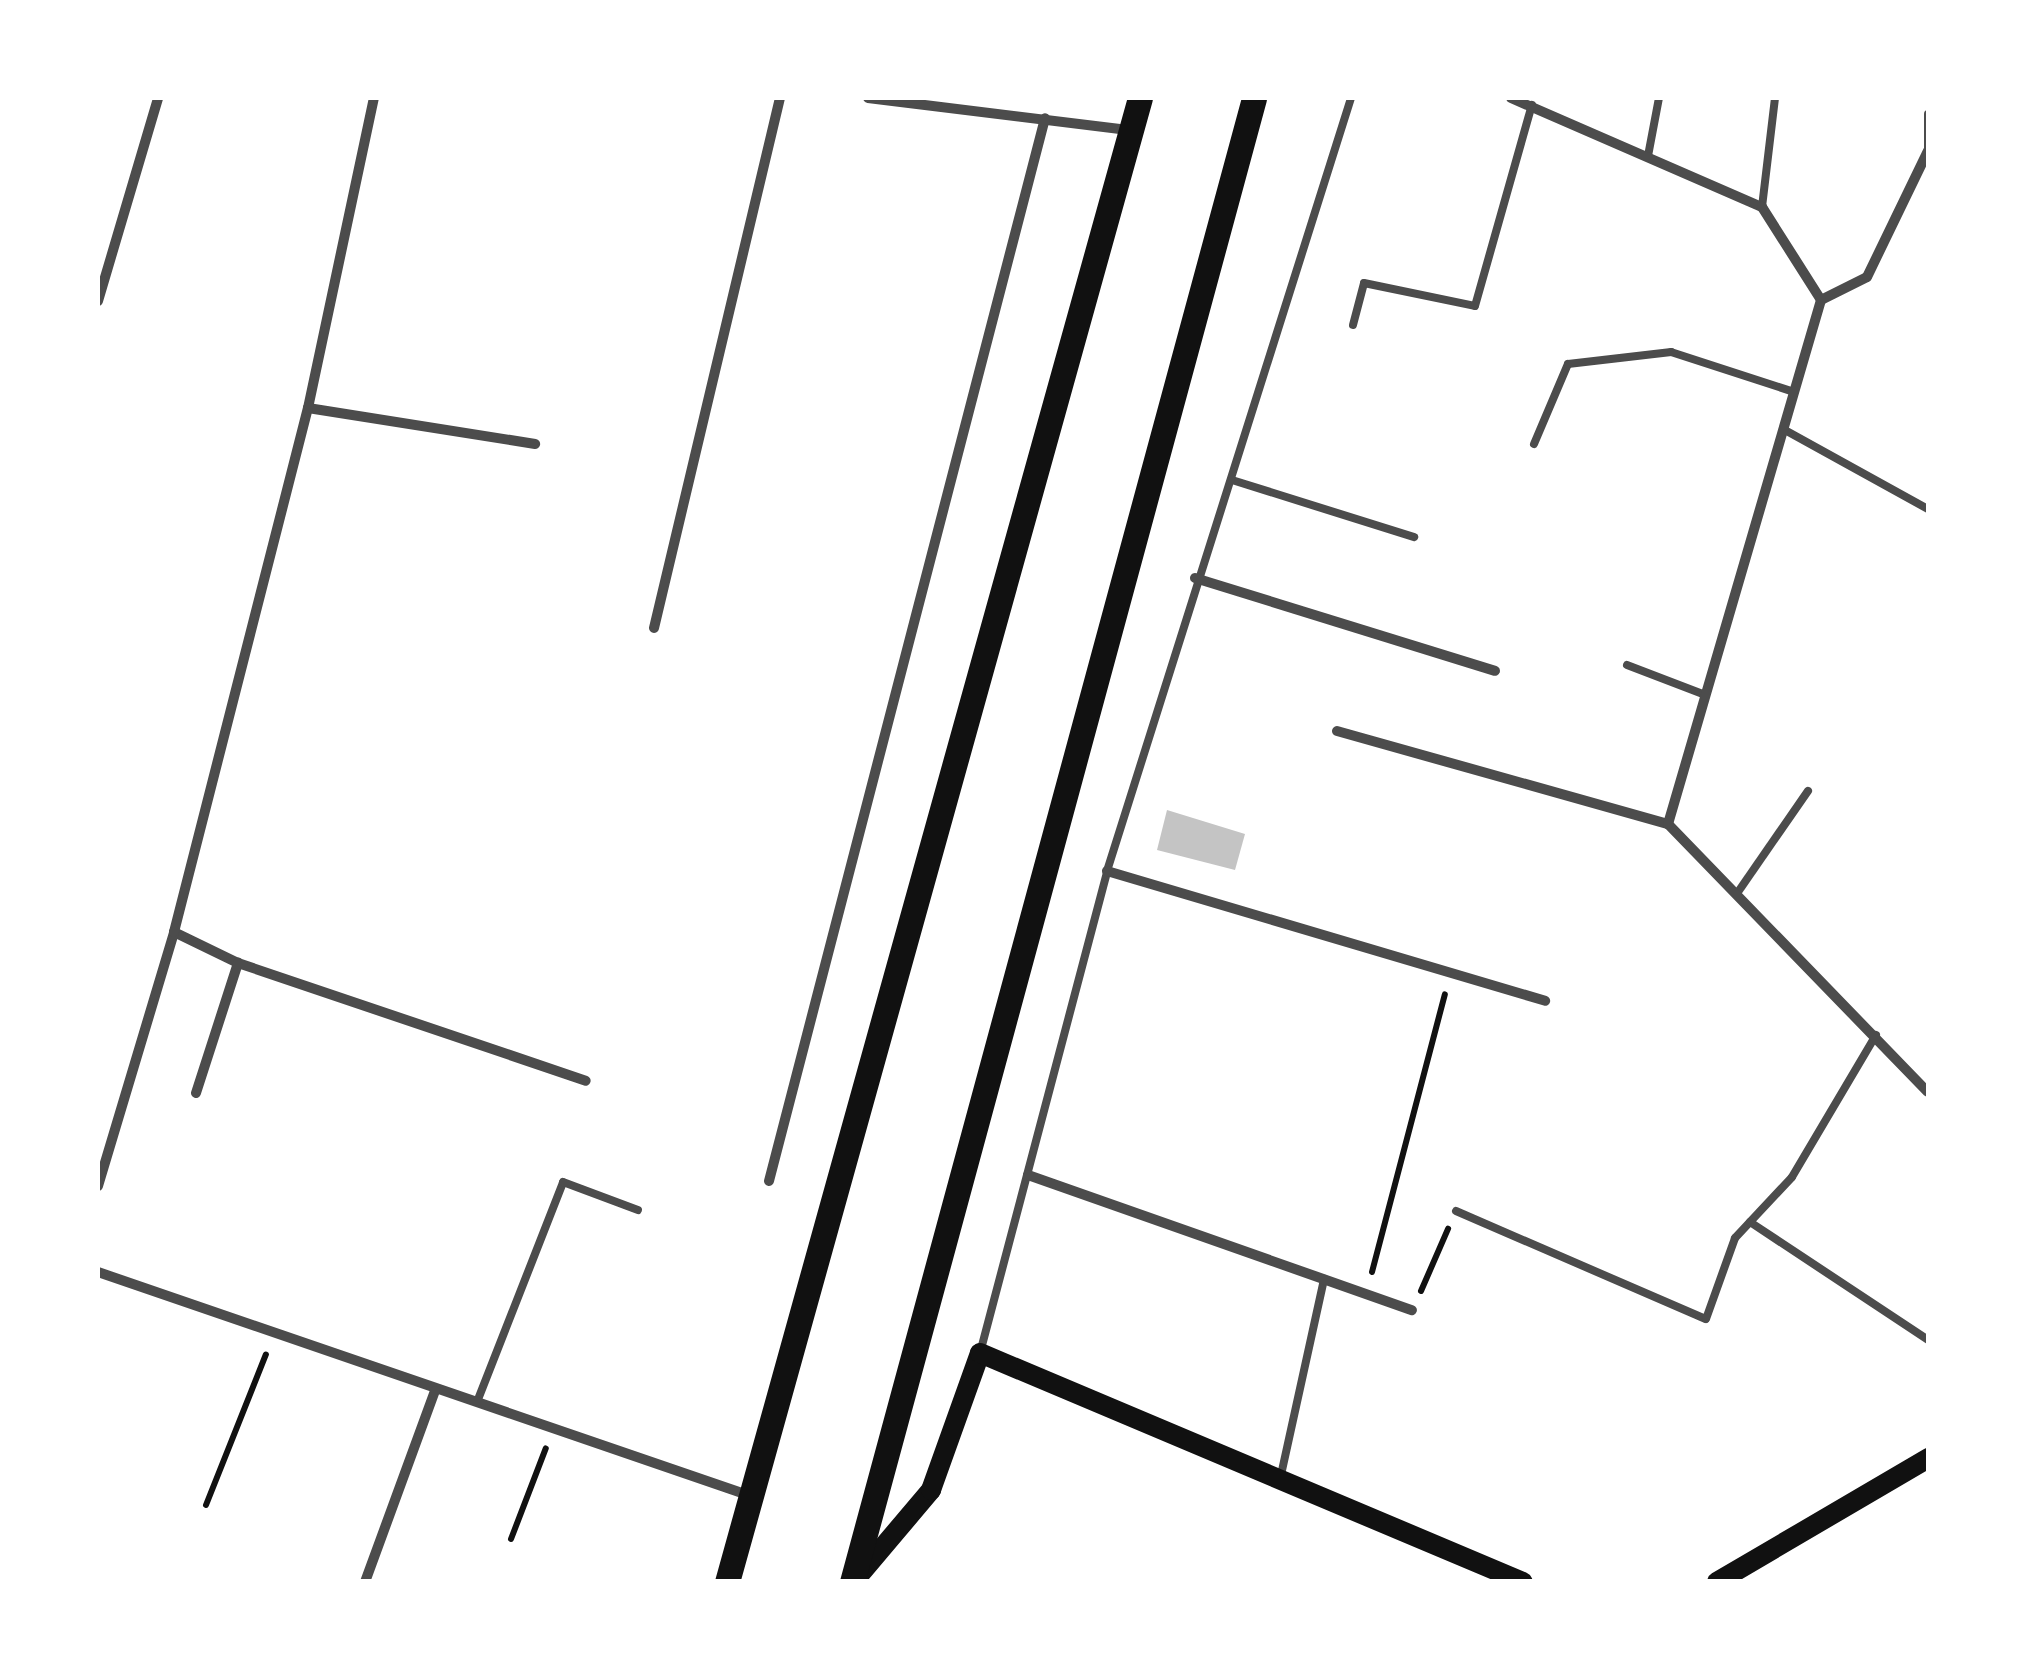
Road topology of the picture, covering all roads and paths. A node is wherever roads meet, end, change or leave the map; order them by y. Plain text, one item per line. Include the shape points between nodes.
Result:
1 (158, 98) edge
2 (374, 98) edge
3 (780, 98) edge
4 (868, 98) edge
5 (1140, 98) edge
6 (1254, 98) edge
7 (1351, 98) edge
8 (1511, 98) edge
9 (1658, 98) edge
10 (1775, 98) edge
11 (1532, 105) junction
12 (1928, 114) edge
13 (1044, 118) junction
14 (1131, 130) junction
15 (1928, 151) edge
16 (1648, 156) junction
17 (1762, 207) junction
18 (1821, 300) junction
19 (98, 301) edge
20 (1353, 324) dead end
21 (1794, 392) junction
22 (308, 408) junction
23 (1784, 429) junction
24 (534, 444) dead end
25 (1534, 444) dead end
26 (1232, 480) junction
27 (1928, 510) edge
28 (1414, 537) dead end
29 (1195, 578) junction
30 (654, 628) dead end
31 (1627, 665) dead end
32 (1495, 671) dead end
33 (1705, 695) junction
34 (1337, 731) dead end
35 (1808, 791) dead end
36 (1668, 824) junction
37 (1107, 871) junction
38 (1738, 892) junction
39 (174, 932) junction
40 (238, 963) junction
41 (1450, 973) junction
42 (1545, 1002) dead end
43 (1876, 1035) junction
44 (586, 1080) dead end
45 (1928, 1092) edge
46 (196, 1093) dead end
47 (1028, 1175) junction
48 (768, 1182) dead end
49 (98, 1186) edge
50 (638, 1210) dead end
51 (1456, 1211) joint
52 (1750, 1222) junction
53 (98, 1272) edge
54 (1324, 1280) junction
55 (1366, 1294) junction
56 (1412, 1310) joint
57 (274, 1334) junction
58 (1928, 1340) edge
59 (980, 1353) junction
60 (436, 1390) junction
61 (477, 1402) junction
62 (554, 1429) junction
63 (1928, 1458) edge
64 (1280, 1479) junction
65 (749, 1495) junction
66 (206, 1505) dead end
67 (512, 1539) dead end
68 (365, 1582) edge
69 (727, 1582) edge
70 (852, 1582) edge
71 (1523, 1582) edge
72 (1717, 1582) edge

1 - 19 street
2 - 22 street
3 - 30 street
4 - 13 street
5 - 14 main road
6 - 70 main road
7 - 26 lane
8 - 11 street
9 - 16 lane
10 - 17 lane
11 - 16 street
11 - 20 lane via 1475,306 1364,284
12 - 15 lane
13 - 14 street
13 - 48 street
14 - 65 main road
15 - 18 street via 1867,277
16 - 17 street
17 - 18 street
18 - 21 street
21 - 23 street
21 - 25 lane via 1672,352 1568,364
22 - 24 street
22 - 39 street
23 - 27 lane
23 - 33 street
26 - 28 lane
26 - 29 lane
29 - 32 street
29 - 37 lane
31 - 33 lane
33 - 36 street
34 - 36 street
35 - 38 lane
36 - 38 street
37 - 41 street
37 - 47 lane
38 - 43 street
39 - 40 street
39 - 49 street
40 - 44 street
40 - 46 street
41 - 42 street
41 - 55 path
43 - 45 street
43 - 52 lane via 1792,1177
47 - 54 street
47 - 59 lane
50 - 61 lane via 563,1182
51 - 52 lane via 1706,1320 1735,1238
51 - 56 path
52 - 58 lane
53 - 57 street
54 - 55 street
54 - 64 lane
55 - 56 street
57 - 60 street
57 - 66 path
59 - 64 main road
59 - 70 main road via 931,1490
60 - 61 street
60 - 68 street
61 - 62 street
62 - 65 street
62 - 67 path
63 - 72 main road
64 - 71 main road
65 - 69 main road

